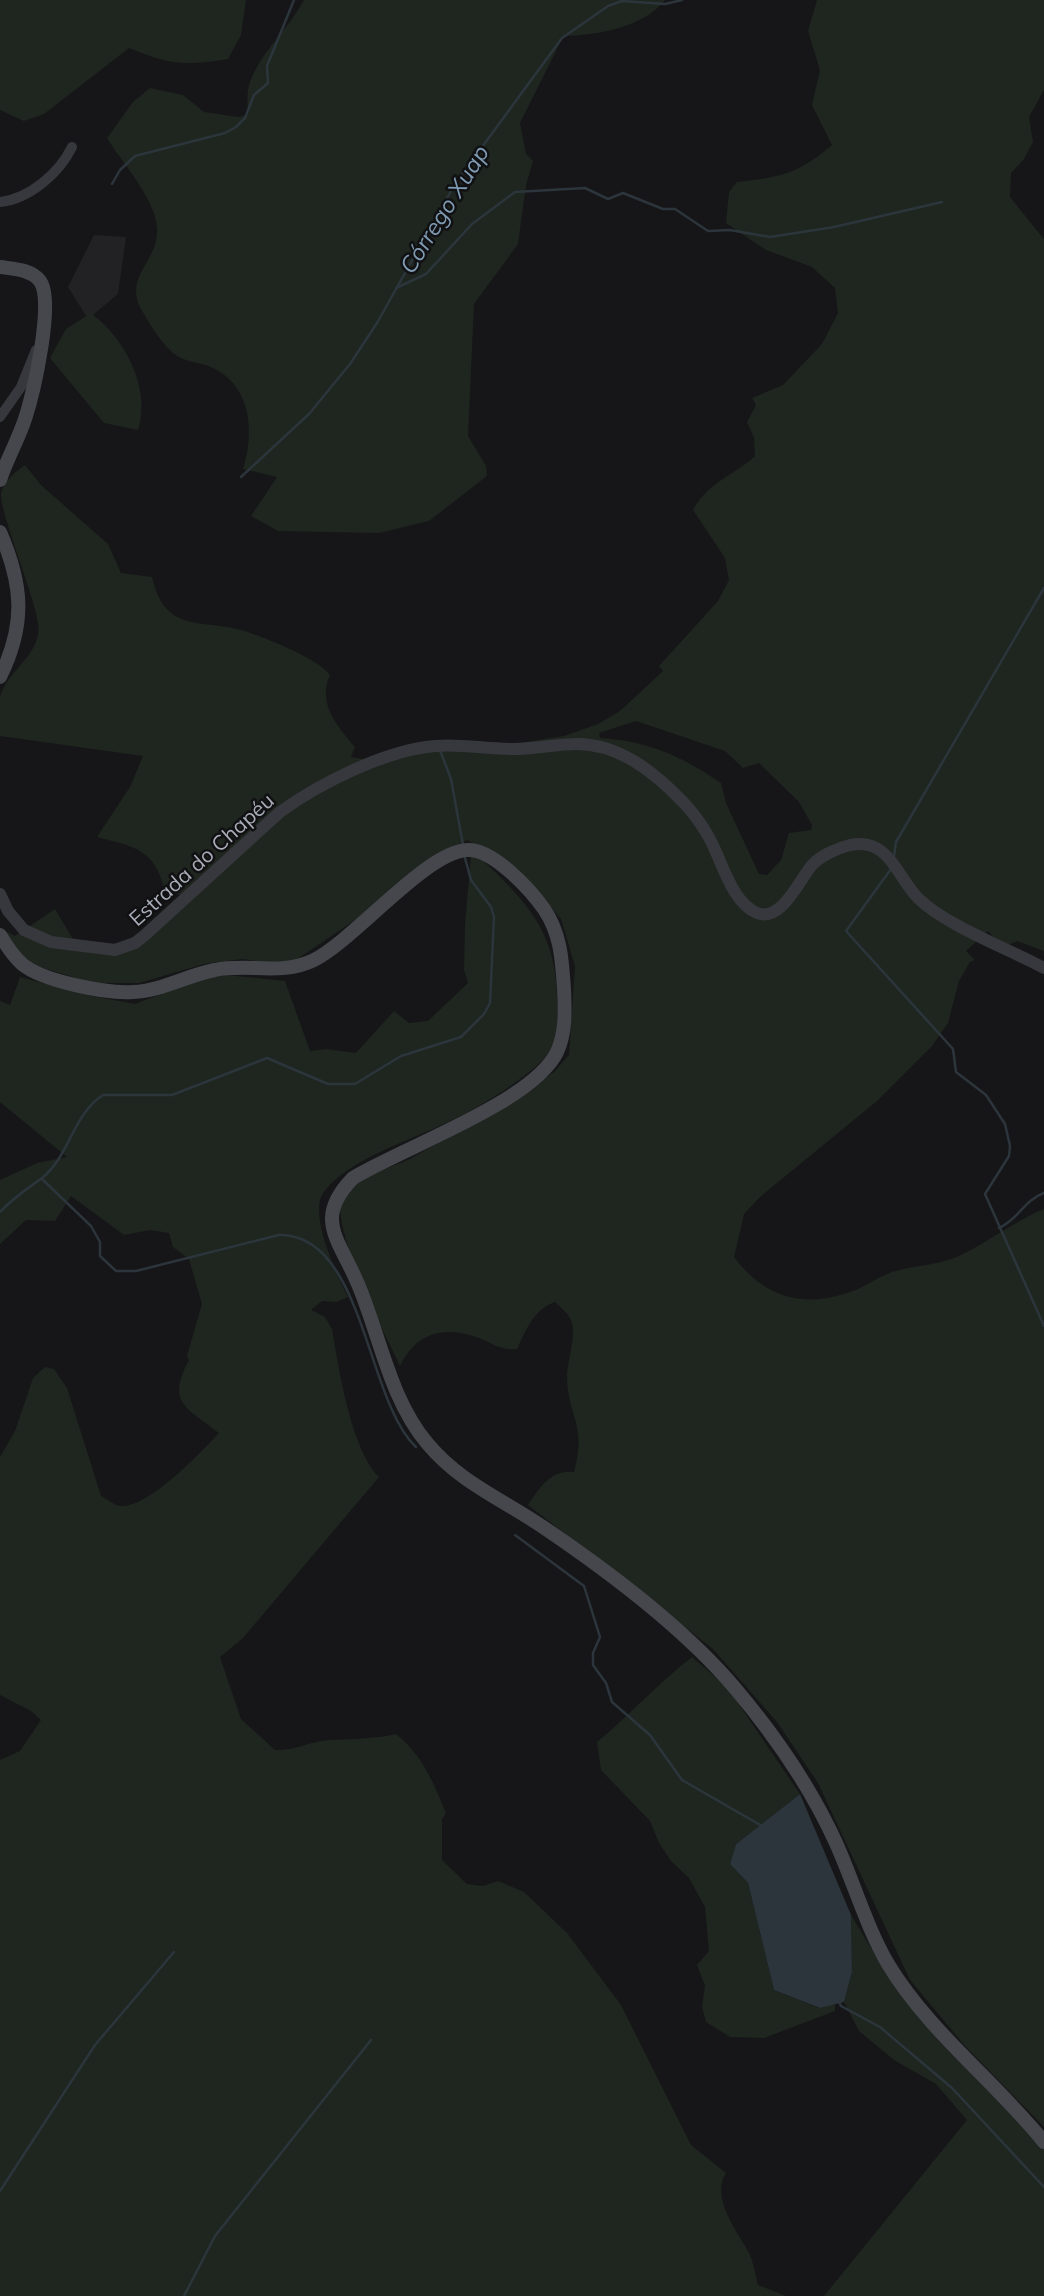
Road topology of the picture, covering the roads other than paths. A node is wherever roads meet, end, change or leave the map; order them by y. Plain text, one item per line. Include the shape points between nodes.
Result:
1 (72, 147) dead end
2 (0, 202) edge
3 (0, 267) edge
4 (42, 334) junction
5 (0, 417) edge
6 (0, 480) edge
7 (0, 532) edge
8 (0, 677) edge
9 (0, 894) edge
10 (0, 934) edge
11 (1044, 968) edge
12 (1044, 2142) edge

1 - 2 street via 54,175
3 - 4 main road via 22,270 40,280 46,309
4 - 5 street via 21,387
4 - 6 main road via 25,419
7 - 8 main road via 20,599 18,630
9 - 11 street, Estrada do Chapéu via 16,923 34,936 99,950 127,947 280,811 339,778 432,746 514,749 577,744 609,749 654,775 707,832 735,890 760,914 768,914 789,899 815,862 831,852 865,844 888,855 913,893 936,912
10 - 12 main road via 22,964 47,977 134,992 215,970 277,969 314,960 439,860 466,850 494,859 542,907 556,928 562,952 565,1012 556,1054 515,1094 352,1178 331,1207 336,1236 403,1406 426,1442 459,1476 573,1549 668,1623 735,1688 821,1813 889,1965 932,2023

